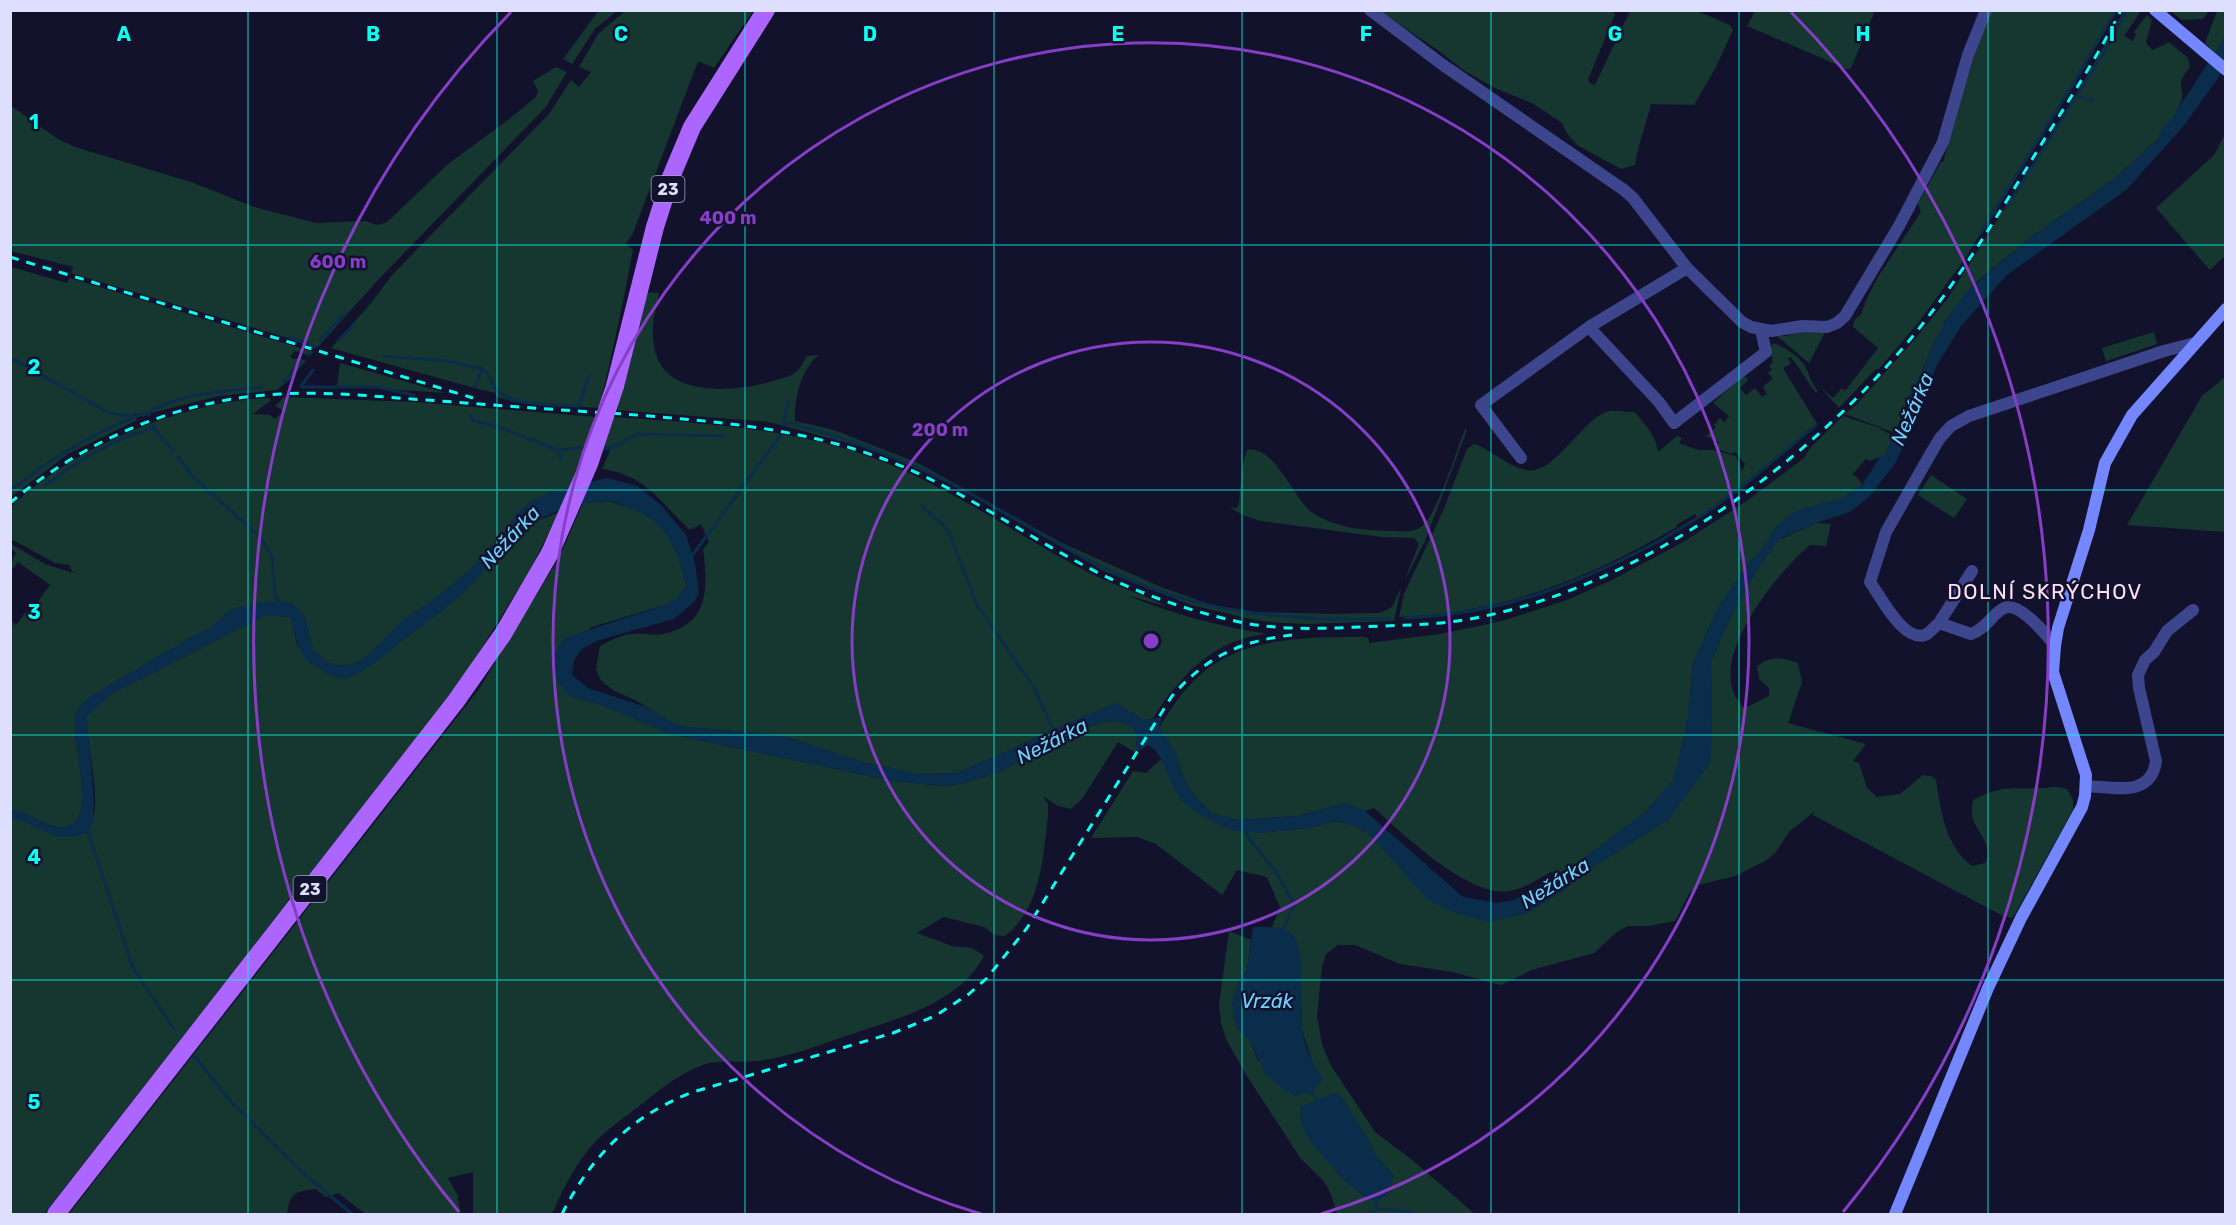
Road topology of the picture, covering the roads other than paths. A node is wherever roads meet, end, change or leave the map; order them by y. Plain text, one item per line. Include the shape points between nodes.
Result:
1 (766, 10) edge
2 (1370, 10) edge
3 (1986, 10) edge
4 (2155, 10) edge
5 (2226, 70) edge
6 (1687, 268) junction
7 (2226, 309) edge
8 (1590, 327) junction
9 (1761, 330) junction
10 (2194, 343) junction
11 (1521, 458) dead end
12 (1972, 571) dead end
13 (2193, 610) dead end
14 (2062, 617) junction
15 (1940, 622) junction
16 (2042, 628) junction
17 (2055, 646) junction
18 (2086, 786) junction
19 (56, 1215) edge
20 (1895, 1215) edge

1 - 19 main road, 23, bridge via 692,127 655,227 615,386 589,464 550,554 503,634 456,701
2 - 6 street via 1624,190
3 - 9 street via 1968,55 1943,142 1845,316 1827,327
4 - 5 street
6 - 8 street
6 - 9 street via 1742,322
7 - 10 street
8 - 9 street via 1674,423 1766,352
8 - 11 street via 1481,405
10 - 14 street via 2132,415 2105,463
10 - 15 street via 1969,416 1940,438 1886,532 1870,582 1905,631 1927,635
12 - 15 street
13 - 18 street via 2167,631 2138,675 2155,772 2137,787
14 - 16 street
14 - 17 street
15 - 16 street via 1971,634 2004,608 2012,607
16 - 17 street
17 - 18 street via 2053,672 2083,763
18 - 20 street via 2079,815 2021,918 1988,988

